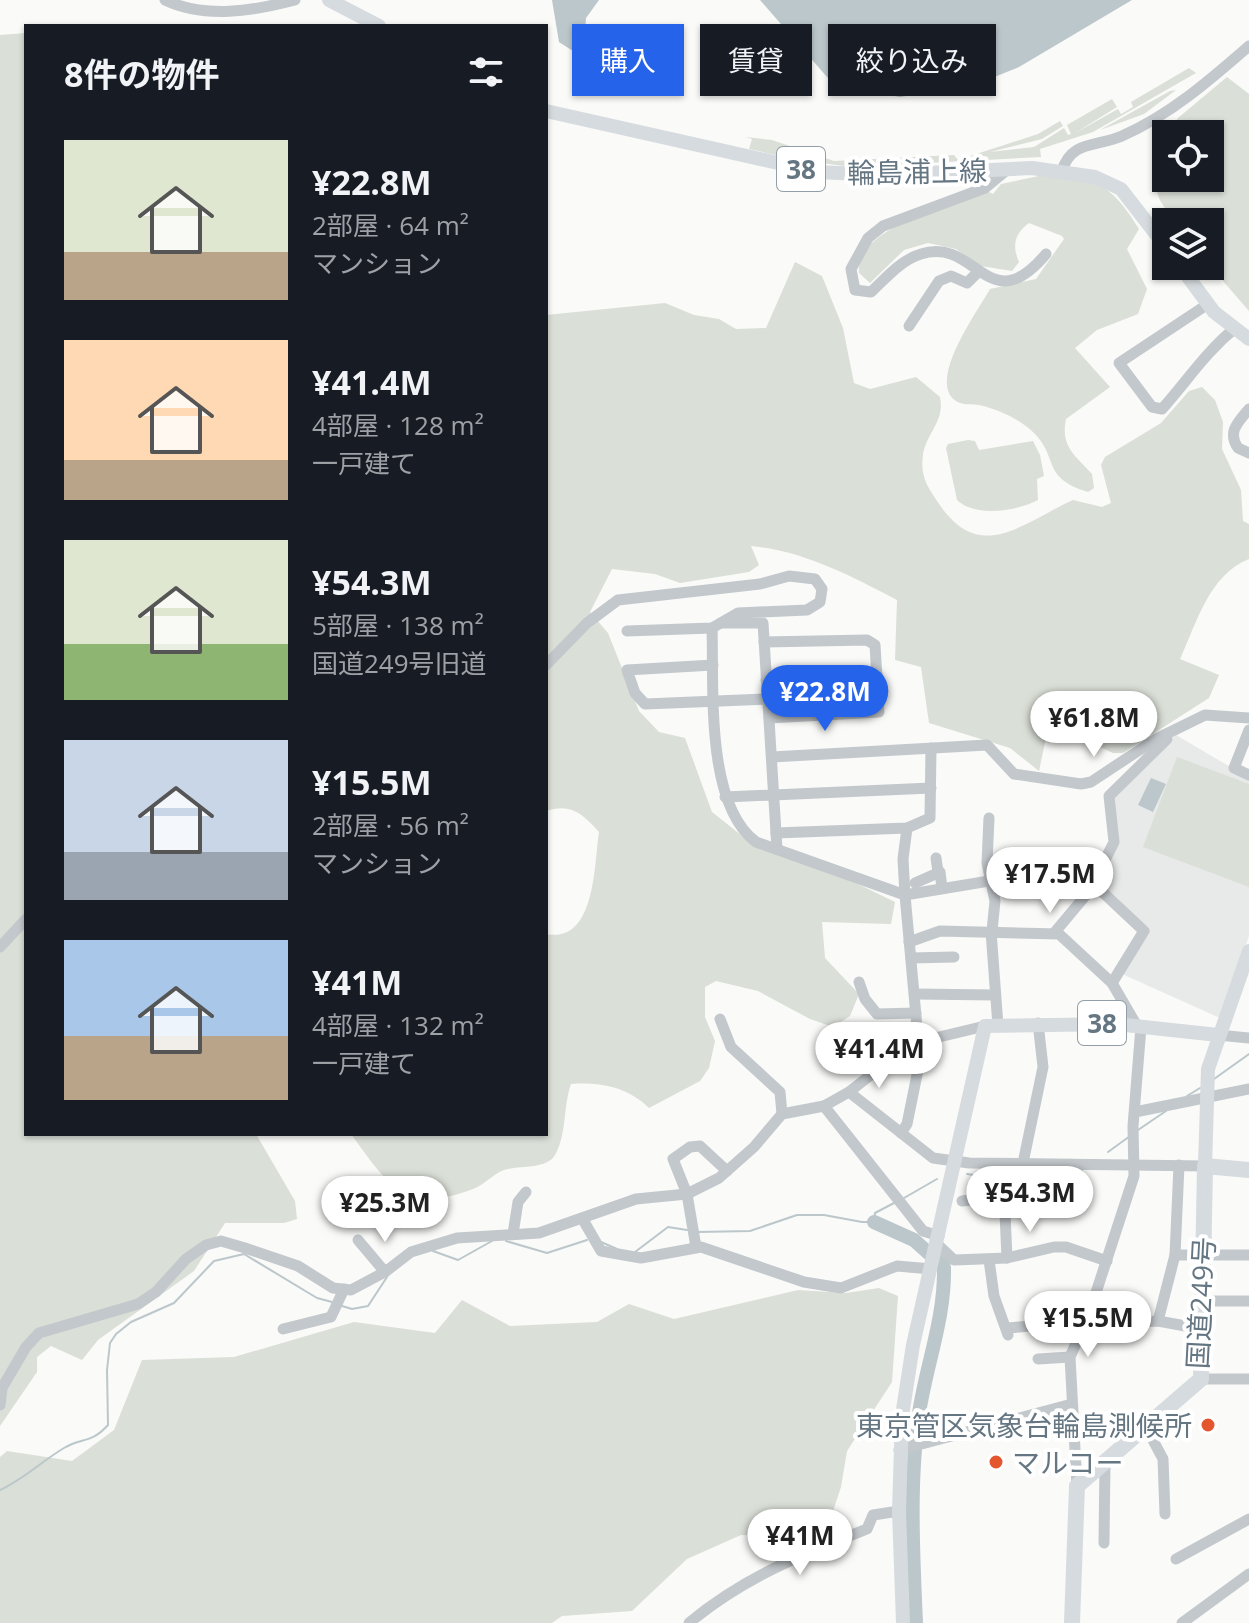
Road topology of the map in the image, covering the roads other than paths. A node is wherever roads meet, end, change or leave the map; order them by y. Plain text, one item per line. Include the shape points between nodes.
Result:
1 (165, 0) edge
2 (295, 0) edge
3 (329, 0) edge
4 (375, 24) edge
5 (1249, 46) edge
6 (548, 111) edge
7 (1008, 169) junction
8 (1062, 171) junction
9 (1152, 229) edge
10 (1046, 254) dead end
11 (978, 272) junction
12 (1190, 280) edge
13 (1208, 304) junction
14 (909, 326) dead end
15 (1235, 328) junction
16 (1249, 339) edge
17 (1249, 409) edge
18 (1249, 453) edge
19 (716, 626) junction
20 (627, 631) dead end
21 (764, 642) junction
22 (548, 663) edge
23 (713, 665) junction
24 (877, 674) junction
25 (766, 680) junction
26 (767, 699) junction
27 (715, 701) junction
28 (769, 718) junction
29 (1249, 718) edge
30 (1249, 730) edge
31 (1171, 731) junction
32 (931, 748) junction
33 (772, 757) junction
34 (1249, 775) edge
35 (931, 788) junction
36 (774, 795) junction
37 (725, 797) junction
38 (989, 818) dead end
39 (907, 828) junction
40 (776, 833) junction
41 (777, 849) junction
42 (1046, 853) dead end
43 (936, 858) dead end
44 (938, 872) junction
45 (1096, 879) junction
46 (989, 881) junction
47 (915, 883) dead end
48 (942, 888) junction
49 (905, 895) junction
50 (24, 921) edge
51 (992, 931) junction
52 (1055, 932) junction
53 (909, 942) junction
54 (0, 947) edge
55 (954, 957) dead end
56 (1248, 957) edge
57 (911, 958) junction
58 (859, 982) dead end
59 (1112, 983) junction
60 (915, 994) junction
61 (995, 995) junction
62 (916, 1013) junction
63 (720, 1019) dead end
64 (1038, 1023) junction
65 (991, 1026) junction
66 (1139, 1026) junction
67 (1218, 1035) junction
68 (1249, 1038) edge
69 (920, 1041) junction
70 (1249, 1089) edge
71 (849, 1092) junction
72 (1206, 1097) junction
73 (824, 1106) junction
74 (1135, 1112) junction
75 (782, 1114) junction
76 (901, 1133) junction
77 (955, 1161) junction
78 (1023, 1163) junction
79 (1134, 1165) junction
80 (1179, 1165) junction
81 (1205, 1166) junction
82 (1249, 1170) edge
83 (727, 1171) junction
84 (526, 1192) dead end
85 (687, 1194) junction
86 (1020, 1197) dead end
87 (962, 1201) dead end
88 (1049, 1210) dead end
89 (1021, 1212) junction
90 (1005, 1213) junction
91 (582, 1218) junction
92 (513, 1234) junction
93 (358, 1240) dead end
94 (937, 1242) junction
95 (696, 1247) junction
96 (1203, 1254) junction
97 (1175, 1255) junction
98 (1249, 1255) edge
99 (1007, 1258) junction
100 (989, 1260) junction
101 (1107, 1261) junction
102 (931, 1269) junction
103 (385, 1272) junction
104 (344, 1289) junction
105 (1202, 1301) junction
106 (1249, 1301) edge
107 (1090, 1311) junction
108 (1158, 1321) junction
109 (1031, 1326) dead end
110 (283, 1329) dead end
111 (1202, 1329) junction
112 (1070, 1357) junction
113 (1038, 1359) dead end
114 (1201, 1379) junction
115 (1249, 1379) edge
116 (1072, 1404) junction
117 (0, 1405) edge
118 (1146, 1427) junction
119 (904, 1448) junction
120 (1105, 1462) junction
121 (1077, 1486) junction
122 (899, 1511) junction
123 (1165, 1514) dead end
124 (1249, 1519) edge
125 (1104, 1543) dead end
126 (1176, 1559) dead end
127 (1249, 1574) edge
128 (689, 1623) edge
129 (903, 1623) edge
130 (1072, 1623) edge
131 (1182, 1623) edge

1 - 2 street via 186,10 240,10
3 - 4 main road
5 - 8 street via 1177,105 1140,127 1077,147
6 - 7 main road, 輪島浦上線 / 38 via 818,172
7 - 8 main road, 輪島浦上線 / 38
7 - 11 street via 985,188 883,226 863,245 851,276 855,290 871,292 905,261 932,251 952,253
8 - 9 main road, 輪島浦上線 / 38 via 1117,185
10 - 11 street via 1014,282 995,281
11 - 14 street via 967,283 951,276 939,281
12 - 13 main road
13 - 15 main road
13 - 15 street via 1119,363 1152,407 1162,409 1207,351
15 - 16 main road
17 - 18 street via 1233,434 1238,448
19 - 20 street
19 - 21 street via 763,623
19 - 22 street via 738,613 807,610 820,602 822,589 815,579 799,575 618,600
19 - 23 street
21 - 24 street via 867,640 875,645
21 - 25 street
23 - 27 street
23 - 27 street via 627,670 645,704
24 - 25 street
24 - 28 street via 879,712
25 - 26 street
26 - 27 street
26 - 28 street
27 - 37 street
28 - 33 street
29 - 31 street via 1205,715
30 - 34 street via 1234,766
31 - 32 street via 1081,784 1014,774 987,745
31 - 45 street via 1110,792 1114,842
32 - 33 street
32 - 35 street
33 - 36 street
35 - 36 street
35 - 39 street via 930,818
36 - 37 street
36 - 40 street
37 - 41 street via 742,832
38 - 46 street
39 - 40 street
39 - 49 street
40 - 41 street
41 - 49 street
42 - 45 street
43 - 44 street
44 - 47 street
44 - 48 street
45 - 52 street
45 - 59 street via 1144,931
46 - 48 street
46 - 51 street via 995,901
48 - 49 street
49 - 53 street
50 - 54 street
51 - 52 street
51 - 53 street via 940,931
51 - 61 street
52 - 59 street
53 - 57 street
55 - 57 street
56 - 67 main road
57 - 60 street
58 - 62 street via 877,1014
59 - 66 street
60 - 61 street
60 - 62 street
61 - 65 street
62 - 69 street
63 - 75 street via 731,1047 780,1092
64 - 65 main road, 38
64 - 66 main road, 38
64 - 78 street via 1043,1067
65 - 69 street
65 - 77 main road
66 - 67 main road, 38
66 - 74 street
67 - 68 street
67 - 72 main road
69 - 71 street
69 - 76 street via 907,1124
70 - 72 street
71 - 73 street
71 - 76 street
72 - 74 street
72 - 81 main road
73 - 75 street
73 - 94 street via 899,1203
74 - 79 street
75 - 83 street
76 - 77 street via 933,1158
77 - 78 street
77 - 94 main road
78 - 79 street
79 - 80 street
79 - 101 street
80 - 81 street
80 - 97 street
81 - 82 highway
81 - 96 highway, 国道249号
83 - 85 street
83 - 85 street via 700,1146 690,1147 673,1159
84 - 92 street via 518,1202
85 - 91 street via 636,1199
85 - 95 street
86 - 89 street
87 - 90 street via 989,1198
88 - 89 street
89 - 90 street
90 - 99 street
91 - 92 street via 539,1233
91 - 95 street via 601,1251 641,1258
92 - 103 street via 438,1243 411,1252
93 - 103 street via 378,1255
94 - 100 street via 954,1260
94 - 102 main road
95 - 102 street via 804,1282 841,1288 897,1266
96 - 97 street
96 - 98 street
96 - 105 highway, 国道249号
97 - 108 street
99 - 100 street
99 - 101 street via 1066,1247
100 - 109 street via 994,1296 1008,1331
101 - 107 street
102 - 119 main road via 913,1345
103 - 104 street
104 - 110 street via 331,1317
104 - 117 street via 280,1258 221,1241 206,1245 138,1304 39,1333 2,1388
105 - 106 street
105 - 111 highway, 国道249号
107 - 108 street via 1118,1323
107 - 112 street
108 - 111 street
111 - 114 highway, 国道249号
112 - 113 street
112 - 116 street
114 - 115 street
114 - 118 highway, 国道249号
116 - 119 street
116 - 121 street
118 - 120 highway, 国道249号
118 - 123 street via 1163,1459
119 - 122 main road
120 - 121 highway, 国道249号
120 - 125 street
121 - 130 highway
122 - 128 street via 873,1515 867,1529 763,1571
122 - 129 main road
124 - 126 street
127 - 131 street

